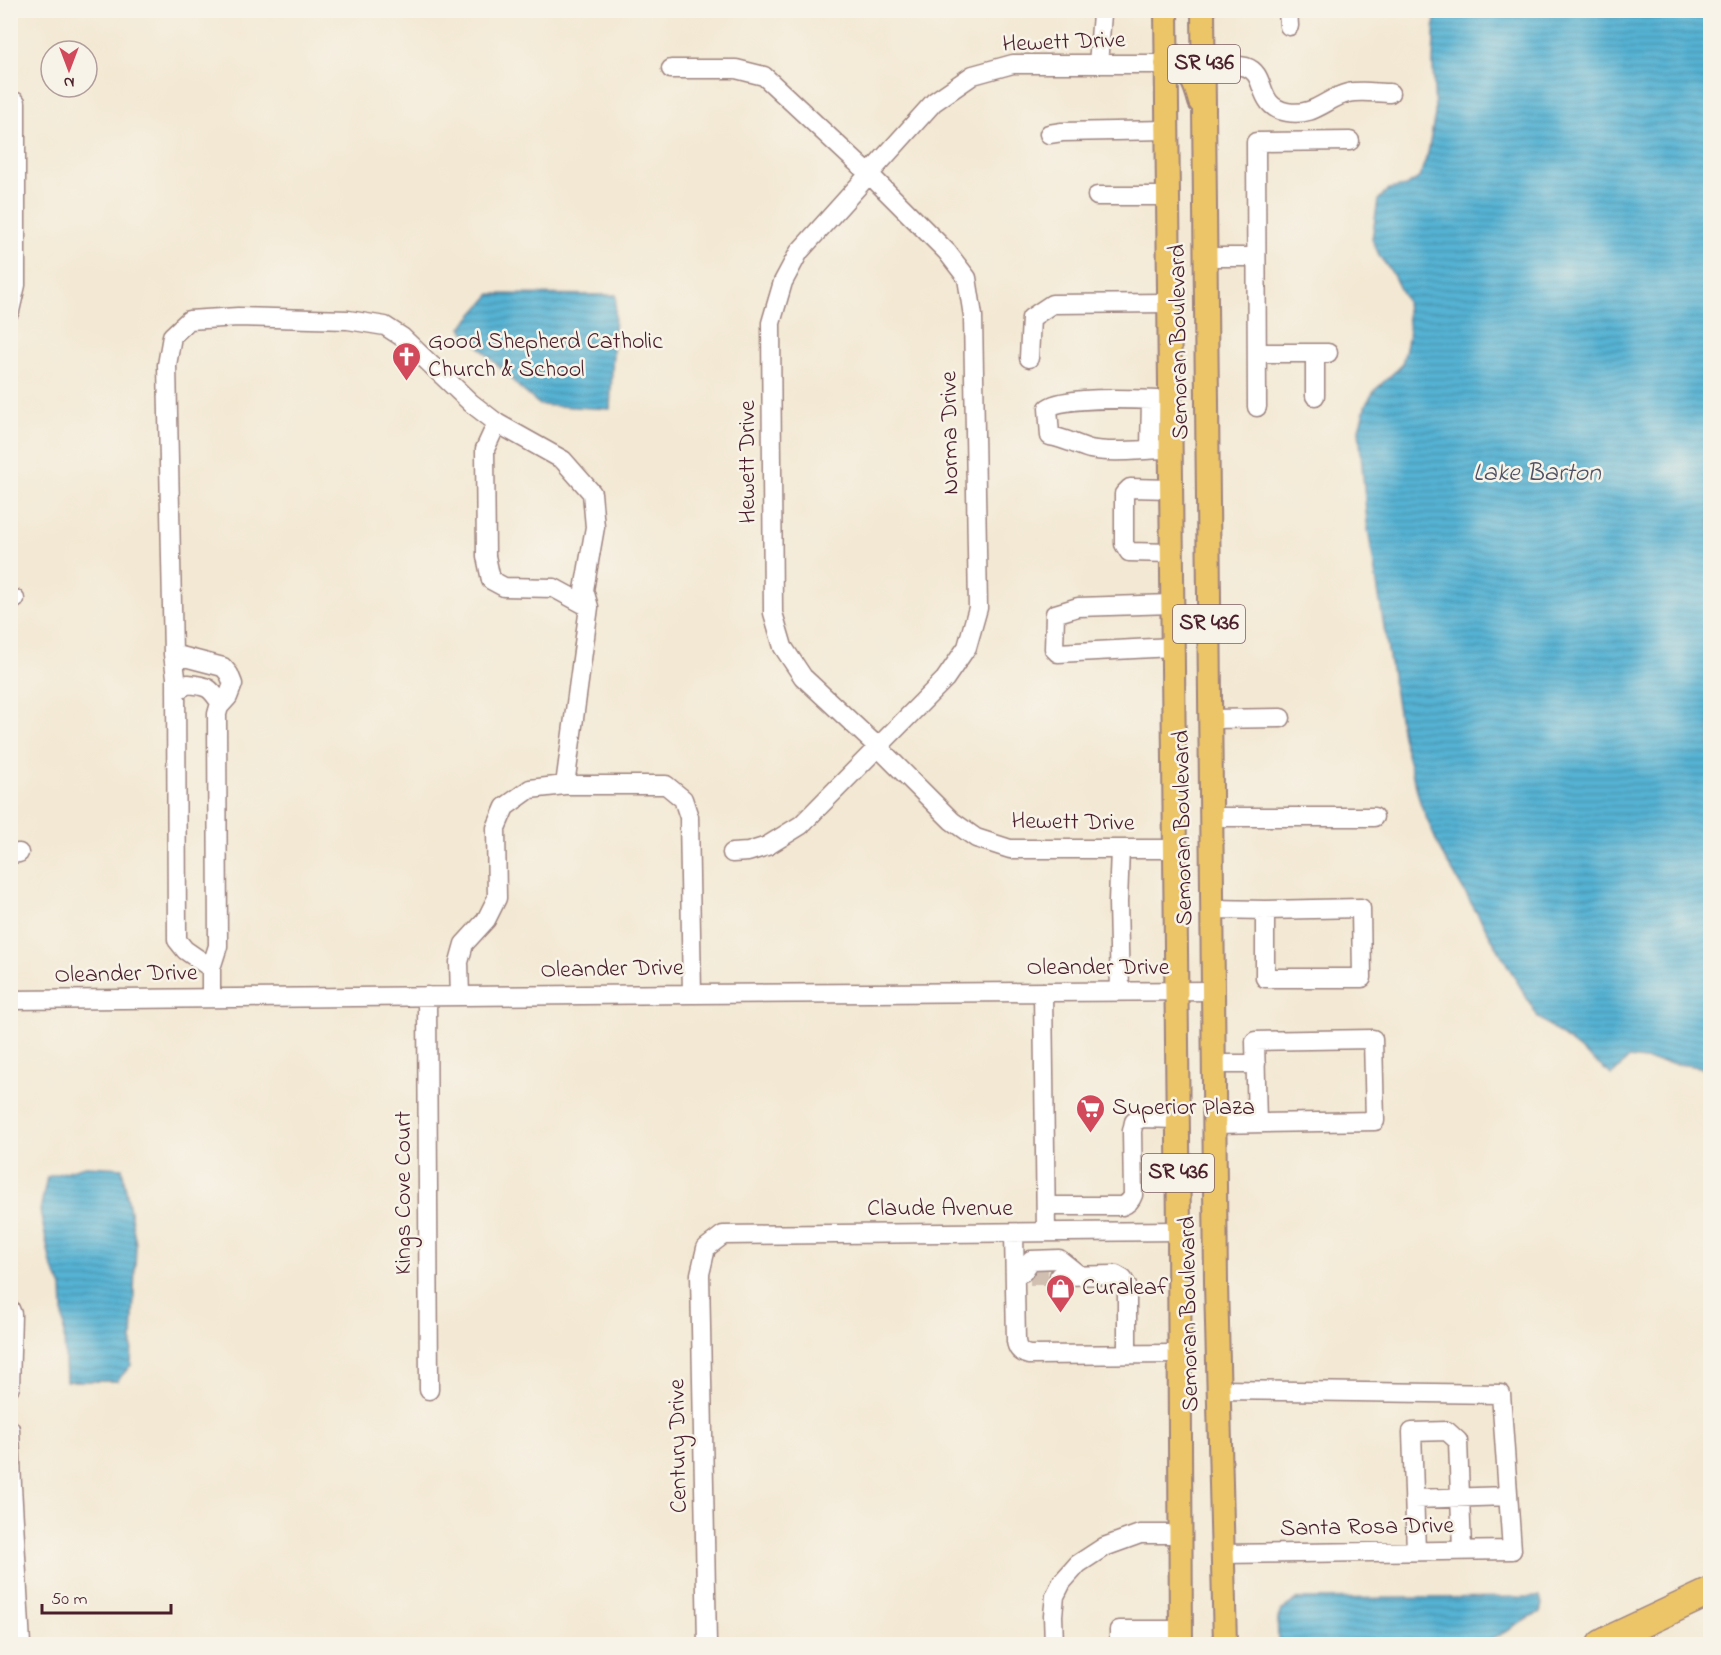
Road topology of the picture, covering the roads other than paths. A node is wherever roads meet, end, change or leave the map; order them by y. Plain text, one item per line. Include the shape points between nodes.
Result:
1 (1166, 10) edge
2 (1203, 10) edge
3 (1102, 14) dead end
4 (1204, 63) junction
5 (1098, 64) junction
6 (1166, 64) junction
7 (671, 69) dead end
8 (1390, 93) dead end
9 (16, 102) dead end
10 (1204, 118) junction
11 (1167, 130) junction
12 (1049, 134) dead end
13 (1350, 141) dead end
14 (870, 175) junction
15 (1097, 196) dead end
16 (1168, 196) junction
17 (1206, 257) junction
18 (1256, 257) junction
19 (1168, 303) junction
20 (10, 311) edge
21 (1257, 353) junction
22 (1029, 358) dead end
23 (1316, 396) dead end
24 (1160, 400) junction
25 (1257, 407) dead end
26 (497, 423) junction
27 (1160, 449) junction
28 (1171, 489) junction
29 (1171, 553) junction
30 (586, 598) junction
31 (1172, 604) junction
32 (1172, 647) junction
33 (173, 654) junction
34 (176, 691) junction
35 (221, 704) junction
36 (1281, 718) dead end
37 (1210, 719) junction
38 (879, 748) junction
39 (565, 785) junction
40 (1211, 817) junction
41 (1374, 817) dead end
42 (1120, 849) junction
43 (1174, 849) junction
44 (732, 853) dead end
45 (1212, 909) junction
46 (1265, 910) junction
47 (211, 969) junction
48 (1176, 991) junction
49 (1213, 991) junction
50 (1043, 992) junction
51 (1120, 992) junction
52 (692, 994) junction
53 (427, 996) junction
54 (460, 996) junction
55 (211, 998) junction
56 (10, 1000) edge
57 (1256, 1064) junction
58 (1214, 1065) junction
59 (1177, 1119) junction
60 (1215, 1124) junction
61 (1257, 1124) junction
62 (1046, 1206) junction
63 (1179, 1231) junction
64 (1046, 1232) junction
65 (1014, 1233) junction
66 (706, 1248) joint
67 (1023, 1273) junction
68 (1079, 1275) junction
69 (1059, 1276) tunnel mouth
70 (10, 1309) edge
71 (1127, 1354) junction
72 (1179, 1354) junction
73 (10, 1387) edge
74 (429, 1390) dead end
75 (1219, 1390) junction
76 (10, 1429) edge
77 (1508, 1496) junction
78 (1460, 1497) junction
79 (1414, 1499) junction
80 (1180, 1534) junction
81 (1462, 1550) junction
82 (1416, 1551) junction
83 (1222, 1554) junction
84 (1710, 1592) edge
85 (1181, 1637) edge
86 (21, 1644) edge
87 (707, 1644) edge
88 (1054, 1644) edge
89 (1119, 1644) edge
90 (1225, 1644) edge
91 (1601, 1644) edge

1 - 4 main road via 1176,42 1187,57
1 - 6 main road, Semoran Boulevard / SR 436
2 - 4 main road, Semoran Boulevard / SR 436
3 - 5 street
4 - 8 street via 1246,67 1258,77 1269,104 1289,112 1309,111 1350,92
4 - 10 main road, Semoran Boulevard / SR 436
5 - 6 street, Hewett Drive
5 - 14 street, Hewett Drive via 1013,64 973,75 934,102
6 - 10 main road via 1185,71 1195,85
6 - 11 main road, Semoran Boulevard / SR 436
7 - 14 street, Norma Drive via 736,69 764,76
9 - 20 street via 16,285
10 - 17 main road, Semoran Boulevard / SR 436
11 - 12 street
11 - 16 main road, Semoran Boulevard / SR 436
13 - 18 street via 1256,142
14 - 38 street, Hewett Drive via 799,252 783,282 771,323 773,613 783,647 803,677
14 - 38 street, Norma Drive via 947,252 967,278 973,316 976,457 978,608 967,647 945,679
15 - 16 street
16 - 19 main road, Semoran Boulevard / SR 436
17 - 18 street
17 - 37 main road, Semoran Boulevard / SR 436
18 - 21 street
19 - 22 street via 1052,304 1031,318
19 - 24 main road, Semoran Boulevard / SR 436
21 - 23 street via 1321,353
21 - 25 street
24 - 27 main road, Semoran Boulevard / SR 436
24 - 27 street via 1100,399 1048,408 1050,436 1105,451
26 - 30 street via 563,460 592,493 595,527
26 - 30 street via 485,449 486,556 491,580 504,587 554,588
26 - 33 street via 385,326 348,320 189,320 172,336 167,365
27 - 28 main road, Semoran Boulevard / SR 436
28 - 29 main road, Semoran Boulevard / SR 436
28 - 29 street via 1130,488 1124,494 1124,544 1129,552
29 - 31 main road, Semoran Boulevard / SR 436
30 - 39 street
31 - 32 main road, Semoran Boulevard / SR 436
31 - 32 street via 1078,607 1055,614 1054,649 1058,653
32 - 43 main road, Semoran Boulevard / SR 436
33 - 34 street
33 - 35 street via 223,667 233,684
34 - 35 street via 188,684 205,686
34 - 47 street via 177,940
35 - 47 street via 216,714 218,946
36 - 37 street
37 - 40 main road, Semoran Boulevard / SR 436
38 - 42 street, Hewett Drive via 952,821 976,838 1010,849
38 - 44 street, Norma Drive via 801,825 767,846
39 - 52 street via 666,785 683,799 689,817
39 - 54 street via 530,789 505,807 496,828 497,898 486,920 464,944 459,962
40 - 41 street
40 - 45 main road, Semoran Boulevard / SR 436
42 - 43 street, Hewett Drive
42 - 51 street
43 - 48 main road, Semoran Boulevard / SR 436
45 - 46 street
45 - 49 main road, Semoran Boulevard / SR 436
46 - 46 street via 1361,908 1362,978 1265,978
47 - 55 street
48 - 49 street, Oleander Drive
48 - 51 street, Oleander Drive
48 - 59 main road, Semoran Boulevard / SR 436
49 - 58 main road, Semoran Boulevard / SR 436
50 - 51 street, Oleander Drive
50 - 52 street, Oleander Drive
50 - 62 street
52 - 54 street, Oleander Drive
53 - 54 street, Oleander Drive
53 - 55 street, Oleander Drive
53 - 74 street, Kings Cove Court
55 - 56 street, Oleander Drive
57 - 58 street
57 - 61 street
57 - 61 street via 1255,1041 1373,1039 1375,1121
58 - 60 main road, Semoran Boulevard / SR 436
59 - 62 street via 1142,1118 1134,1122 1133,1195 1126,1205
59 - 63 main road, Semoran Boulevard / SR 436
60 - 61 street
60 - 75 main road, Semoran Boulevard / SR 436
62 - 64 street
63 - 64 street, Claude Avenue
63 - 72 main road, Semoran Boulevard / SR 436
64 - 65 street, Claude Avenue
65 - 66 street, Claude Avenue via 723,1235
65 - 67 street
66 - 87 street, Century Drive via 700,1274
67 - 68 street via 1031,1260 1059,1259
67 - 71 street via 1016,1341 1024,1354
68 - 69 street
68 - 71 street via 1116,1275 1123,1279 1127,1286
70 - 73 street
71 - 72 street
72 - 80 main road, Semoran Boulevard / SR 436
75 - 77 street via 1501,1394
75 - 83 main road, Semoran Boulevard / SR 436
76 - 86 street
77 - 78 street
77 - 81 street, Santa Rosa Drive via 1512,1550
78 - 79 street
78 - 79 street via 1458,1441 1447,1431 1412,1432
78 - 81 street
79 - 82 street
80 - 85 main road, Semoran Boulevard / SR 436
80 - 88 street via 1140,1534 1104,1547 1078,1564 1055,1596
81 - 82 street, Santa Rosa Drive
82 - 83 street, Santa Rosa Drive
83 - 90 main road, Semoran Boulevard / SR 436
84 - 91 highway
85 - 89 street via 1119,1630

